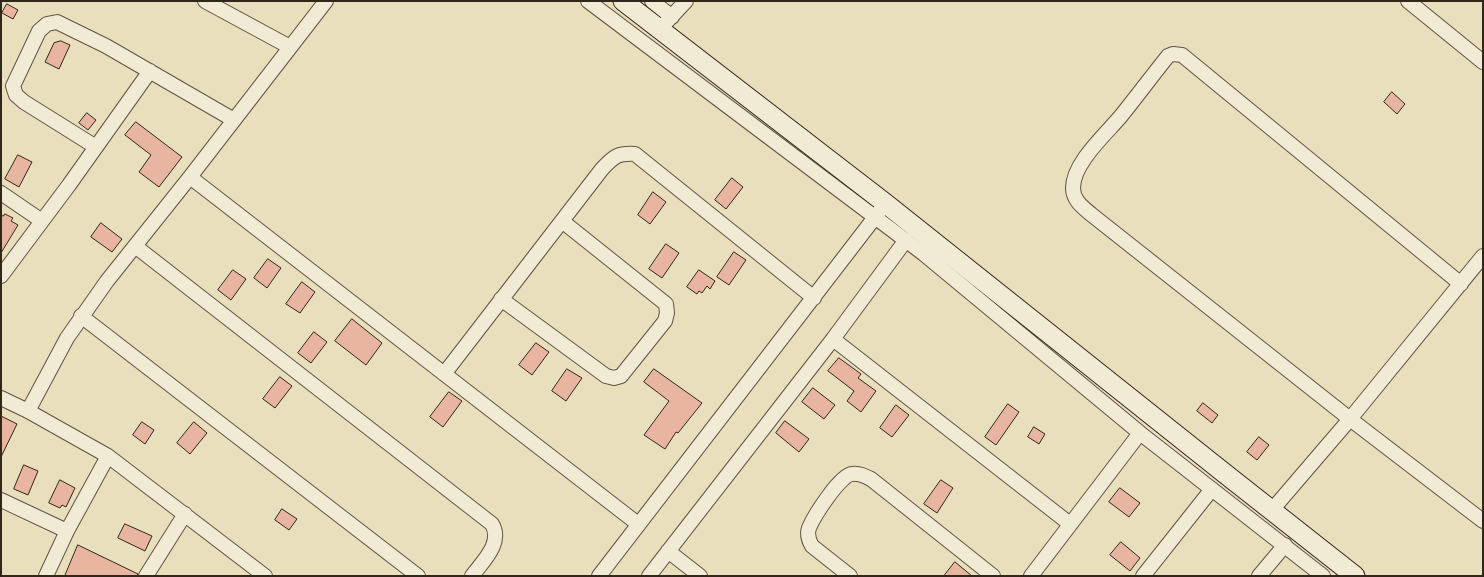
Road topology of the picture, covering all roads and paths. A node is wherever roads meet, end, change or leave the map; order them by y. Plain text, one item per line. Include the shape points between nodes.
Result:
1 (205, 1) edge
2 (326, 1) edge
3 (588, 1) edge
4 (623, 1) edge
5 (652, 1) edge
6 (686, 1) edge
7 (1408, 1) edge
8 (666, 23) junction
9 (290, 47) junction
10 (1483, 62) edge
11 (150, 71) junction
12 (234, 120) junction
13 (96, 147) junction
14 (190, 176) junction
15 (1, 193) edge
16 (880, 211) junction
17 (42, 221) junction
18 (562, 221) junction
19 (906, 240) junction
20 (135, 246) junction
21 (1483, 256) edge
22 (1, 276) edge
23 (1461, 284) junction
24 (814, 298) junction
25 (501, 299) junction
26 (81, 316) junction
27 (833, 339) junction
28 (444, 374) junction
29 (1, 398) edge
30 (28, 411) junction
31 (1350, 419) junction
32 (1140, 433) junction
33 (108, 456) junction
34 (1212, 489) junction
35 (1, 500) edge
36 (1272, 510) junction
37 (185, 514) junction
38 (1483, 521) edge
39 (638, 524) junction
40 (1070, 524) junction
41 (67, 531) junction
42 (1285, 545) junction
43 (668, 551) junction
44 (46, 576) edge
45 (146, 576) edge
46 (265, 576) edge
47 (418, 576) edge
48 (472, 576) edge
49 (599, 576) edge
50 (649, 576) edge
51 (700, 576) edge
52 (850, 576) edge
53 (993, 576) edge
54 (1031, 576) edge
55 (1143, 576) edge
56 (1259, 576) edge
57 (1323, 576) edge
58 (1355, 576) edge

1 - 9 street
2 - 9 street
3 - 16 street
4 - 8 street
5 - 8 street
6 - 8 street
7 - 10 street
8 - 16 street
9 - 12 street
11 - 12 street
11 - 13 street
11 - 13 street via 56,22 47,24 39,32 13,86 16,95
12 - 14 street
13 - 17 street
14 - 20 street
14 - 28 street
15 - 17 street
16 - 19 street
16 - 24 street
16 - 36 street
17 - 22 street
18 - 24 street via 612,158 635,154
18 - 25 street
18 - 25 street via 666,304 665,321 620,376 614,378 606,376
19 - 27 street
19 - 32 street
20 - 26 street
20 - 48 street via 492,524 496,529 496,541
21 - 23 street
23 - 31 street
23 - 31 street via 1186,57 1178,54 1168,56 1090,152 1075,177 1075,197 1092,216
24 - 39 street
25 - 28 street
26 - 30 street
26 - 47 street
27 - 40 street
27 - 43 street
28 - 39 street
29 - 30 street
30 - 33 street
31 - 36 street
31 - 38 street
32 - 34 street
32 - 40 street
33 - 37 street
33 - 41 street
34 - 42 street
34 - 55 street
35 - 41 street
36 - 58 street
37 - 45 street
37 - 46 street
39 - 49 street
40 - 54 street
41 - 44 street
42 - 56 street
42 - 57 street
43 - 50 street
43 - 51 street
52 - 53 street via 812,546 808,534 828,498 845,476 852,474 871,479

